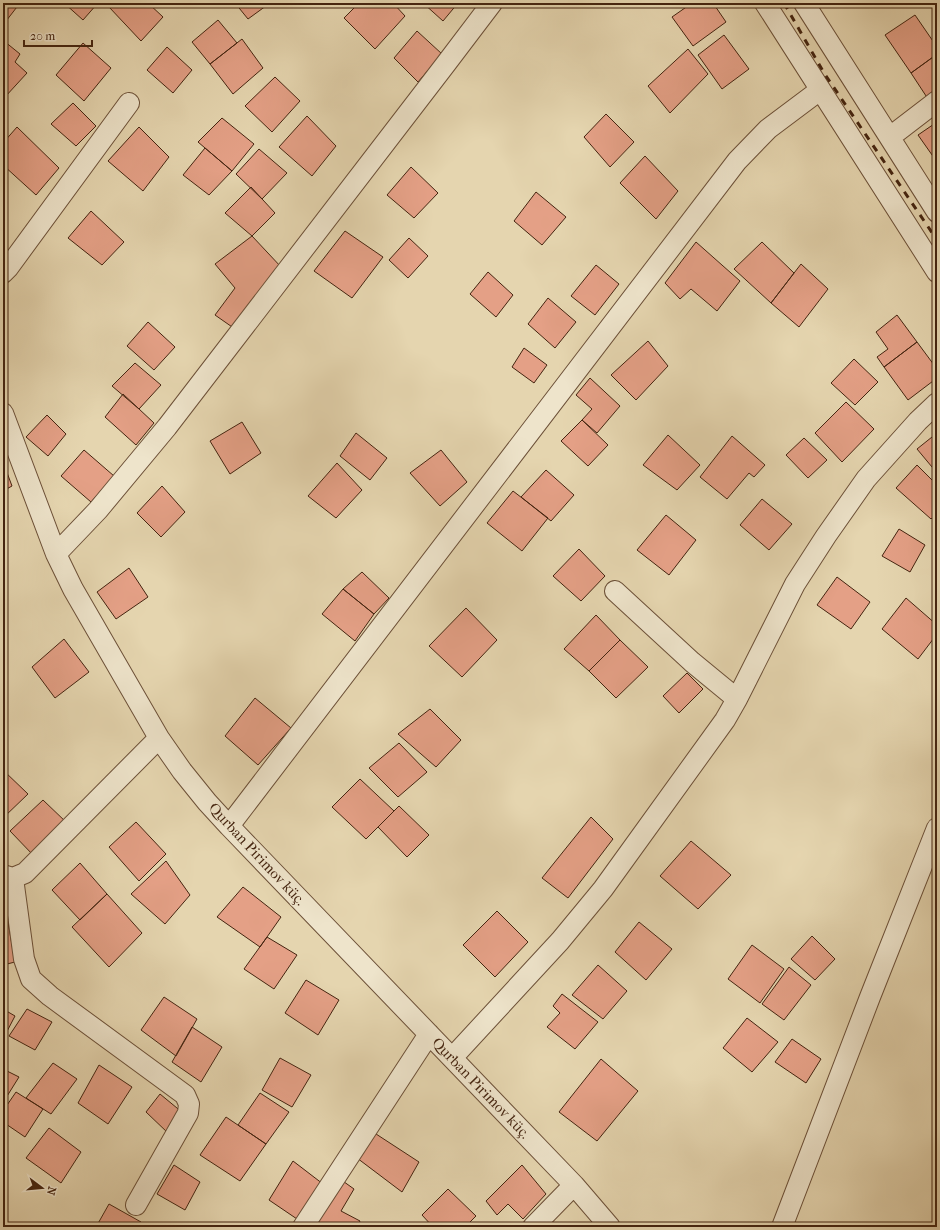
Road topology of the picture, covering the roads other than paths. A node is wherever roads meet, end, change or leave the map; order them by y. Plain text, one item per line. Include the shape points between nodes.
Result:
1 (492, 3) edge
2 (765, 3) edge
3 (804, 3) edge
4 (820, 90) junction
5 (937, 101) edge
6 (129, 103) dead end
7 (890, 137) junction
8 (937, 212) edge
9 (937, 272) edge
10 (3, 273) edge
11 (937, 403) edge
12 (3, 413) edge
13 (56, 554) junction
14 (615, 591) dead end
15 (737, 699) junction
16 (159, 738) junction
17 (228, 826) junction
18 (937, 828) edge
19 (8, 877) edge
20 (428, 1034) junction
21 (452, 1058) junction
22 (574, 1185) junction
23 (136, 1205) dead end
24 (302, 1227) edge
25 (533, 1227) edge
26 (610, 1227) edge
27 (782, 1227) edge

1 - 13 street via 167,427 98,510
2 - 4 street
3 - 7 street
4 - 9 street
4 - 17 street via 768,128 737,161
5 - 7 street
6 - 10 street
7 - 8 street
11 - 15 street via 866,479 826,536 795,584
12 - 13 street, Qurban Pirimov küç.
13 - 16 street, Qurban Pirimov küç. via 73,589
14 - 15 street via 692,662
15 - 21 street via 725,720 603,889 560,941
16 - 17 street, Qurban Pirimov küç.
16 - 19 street via 25,873
17 - 20 street, Qurban Pirimov küç.
18 - 27 street
19 - 23 street via 24,959 31,979 50,996 185,1095 189,1104 188,1113
20 - 21 street, Qurban Pirimov küç.
20 - 24 street
21 - 22 street, Qurban Pirimov küç.
22 - 25 street
22 - 26 street, Qurban Pirimov küç.

